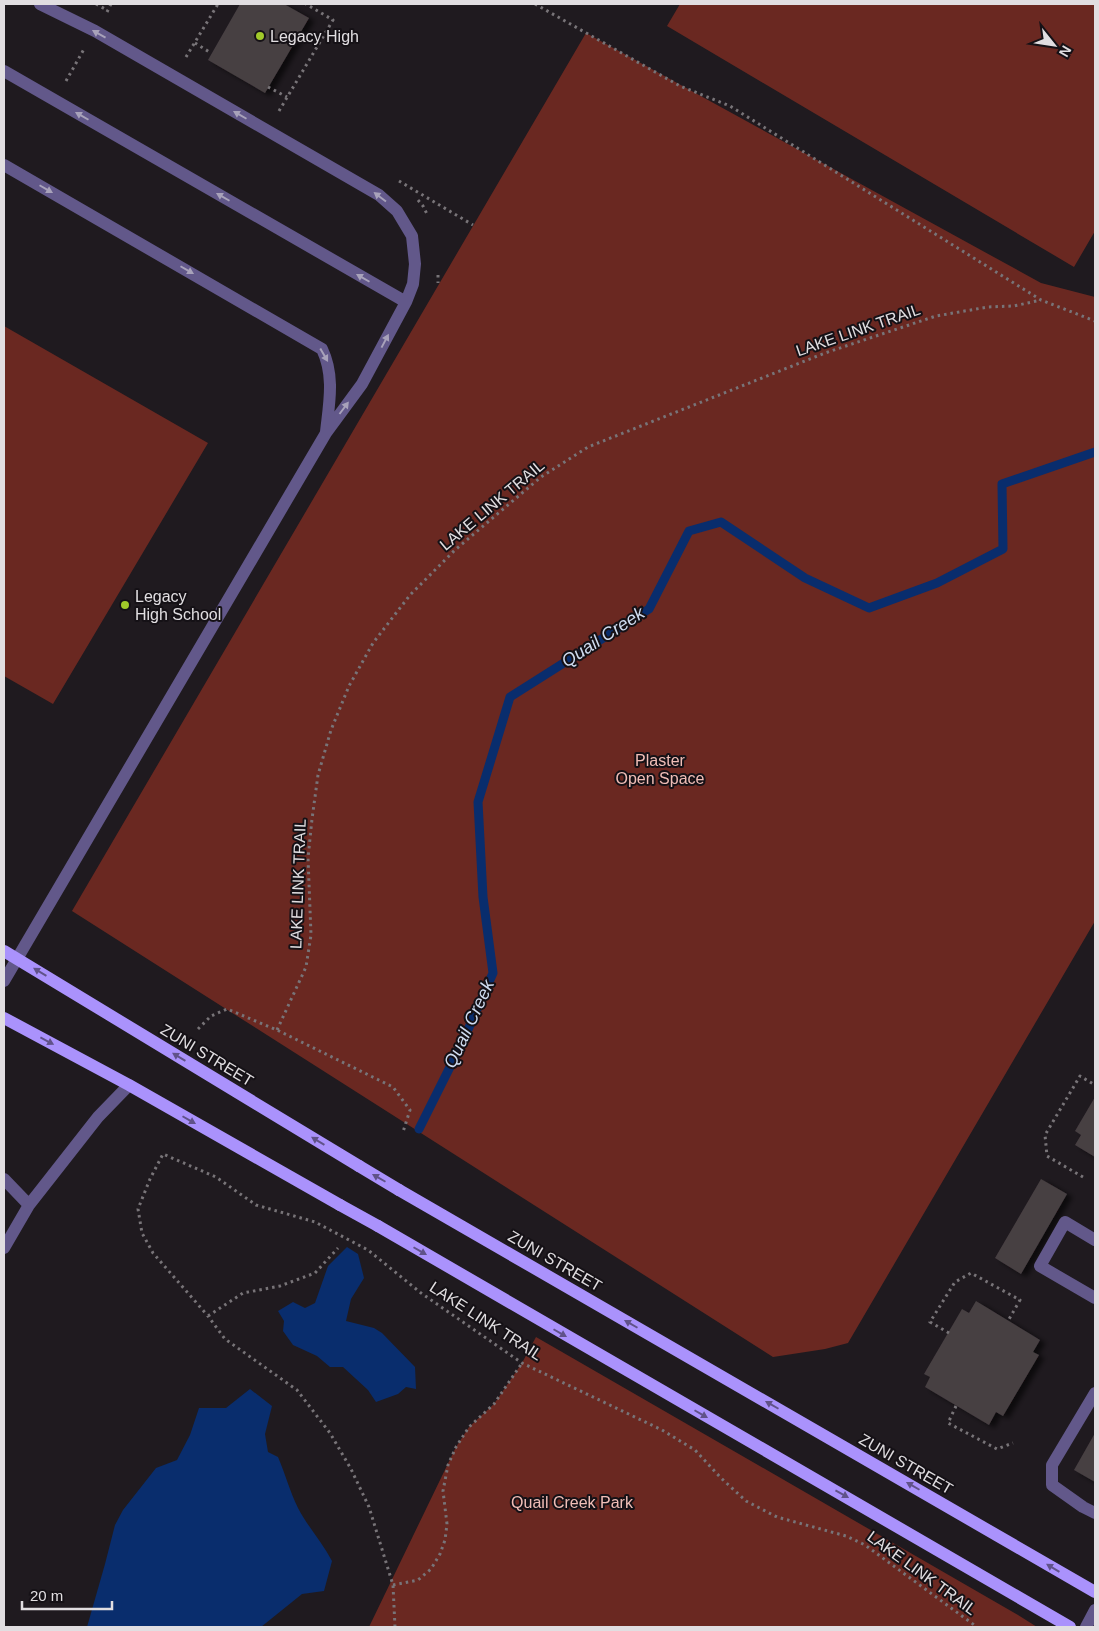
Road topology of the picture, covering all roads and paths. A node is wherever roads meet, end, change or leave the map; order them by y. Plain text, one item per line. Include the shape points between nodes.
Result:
1 (40, 4) edge
2 (218, 4) edge
3 (306, 4) edge
4 (535, 4) edge
5 (195, 43) junction
6 (211, 53) dead end
7 (186, 57) dead end
8 (4, 71) edge
9 (268, 87) dead end
10 (287, 97) junction
11 (279, 111) dead end
12 (4, 165) edge
13 (1041, 300) junction
14 (406, 302) junction
15 (1095, 321) edge
16 (326, 433) junction
17 (4, 951) edge
18 (17, 958) junction
19 (4, 981) edge
20 (4, 1018) edge
21 (198, 1029) dead end
22 (277, 1030) junction
23 (129, 1085) junction
24 (1095, 1086) edge
25 (403, 1132) dead end
26 (1084, 1178) dead end
27 (4, 1180) edge
28 (29, 1205) junction
29 (1095, 1240) edge
30 (4, 1248) edge
31 (338, 1248) dead end
32 (1095, 1298) edge
33 (208, 1316) junction
34 (1008, 1321) dead end
35 (949, 1333) dead end
36 (522, 1363) junction
37 (1095, 1392) edge
38 (956, 1406) dead end
39 (1013, 1443) dead end
40 (1095, 1513) edge
41 (393, 1585) junction
42 (1095, 1592) edge
43 (1095, 1610) edge
44 (395, 1627) edge
45 (977, 1627) edge
46 (1070, 1627) edge
47 (1086, 1627) edge

14 -> 1 street via 413,284 415,264 412,236 397,211 379,195 95,32
2 - 5 path
3 - 10 path via 333,20
4 - 13 path via 680,86 730,106
5 - 6 path
5 - 7 path
14 -> 8 street
9 - 10 path
10 - 11 path
12 -> 16 street via 322,349 328,362 331,393
13 - 15 path
13 - 22 path, LAKE LINK TRAIL via 936,316 824,353 588,447 541,477 456,550 410,595 373,644 349,686 331,730 318,775 312,819 308,858 311,935 306,967
16 -> 14 street via 362,384
16 - 18 street
17 - 18 main road, ZUNI STREET
18 - 19 street
42 -> 18 main road, ZUNI STREET, bridge via 399,1190
20 -> 23 main road
21 - 22 path via 211,1016 227,1009
22 - 25 path via 393,1088 410,1110
23 - 28 street via 98,1117
23 -> 46 main road, bridge
24 - 26 path via 1080,1076 1045,1135 1047,1156
27 - 28 street
28 - 30 street
29 - 32 street via 1065,1222 1040,1266
31 - 33 path via 315,1273 280,1286 244,1293
33 - 36 path, LAKE LINK TRAIL via 153,1253 142,1233 138,1209 163,1154 216,1178 256,1204 315,1222 368,1250 421,1293
33 - 41 path via 225,1339 297,1390 330,1433 369,1507
34 - 35 path via 1020,1300 971,1273 954,1282 930,1322
36 - 41 path via 494,1404 469,1427 448,1465 443,1491 446,1540 440,1554 431,1569 418,1580
36 - 45 path, LAKE LINK TRAIL via 662,1430 695,1450 746,1501 776,1517 846,1536 865,1545
37 - 40 street via 1052,1465 1052,1485
38 - 39 path via 948,1423 997,1449
41 - 44 path
43 - 47 street

